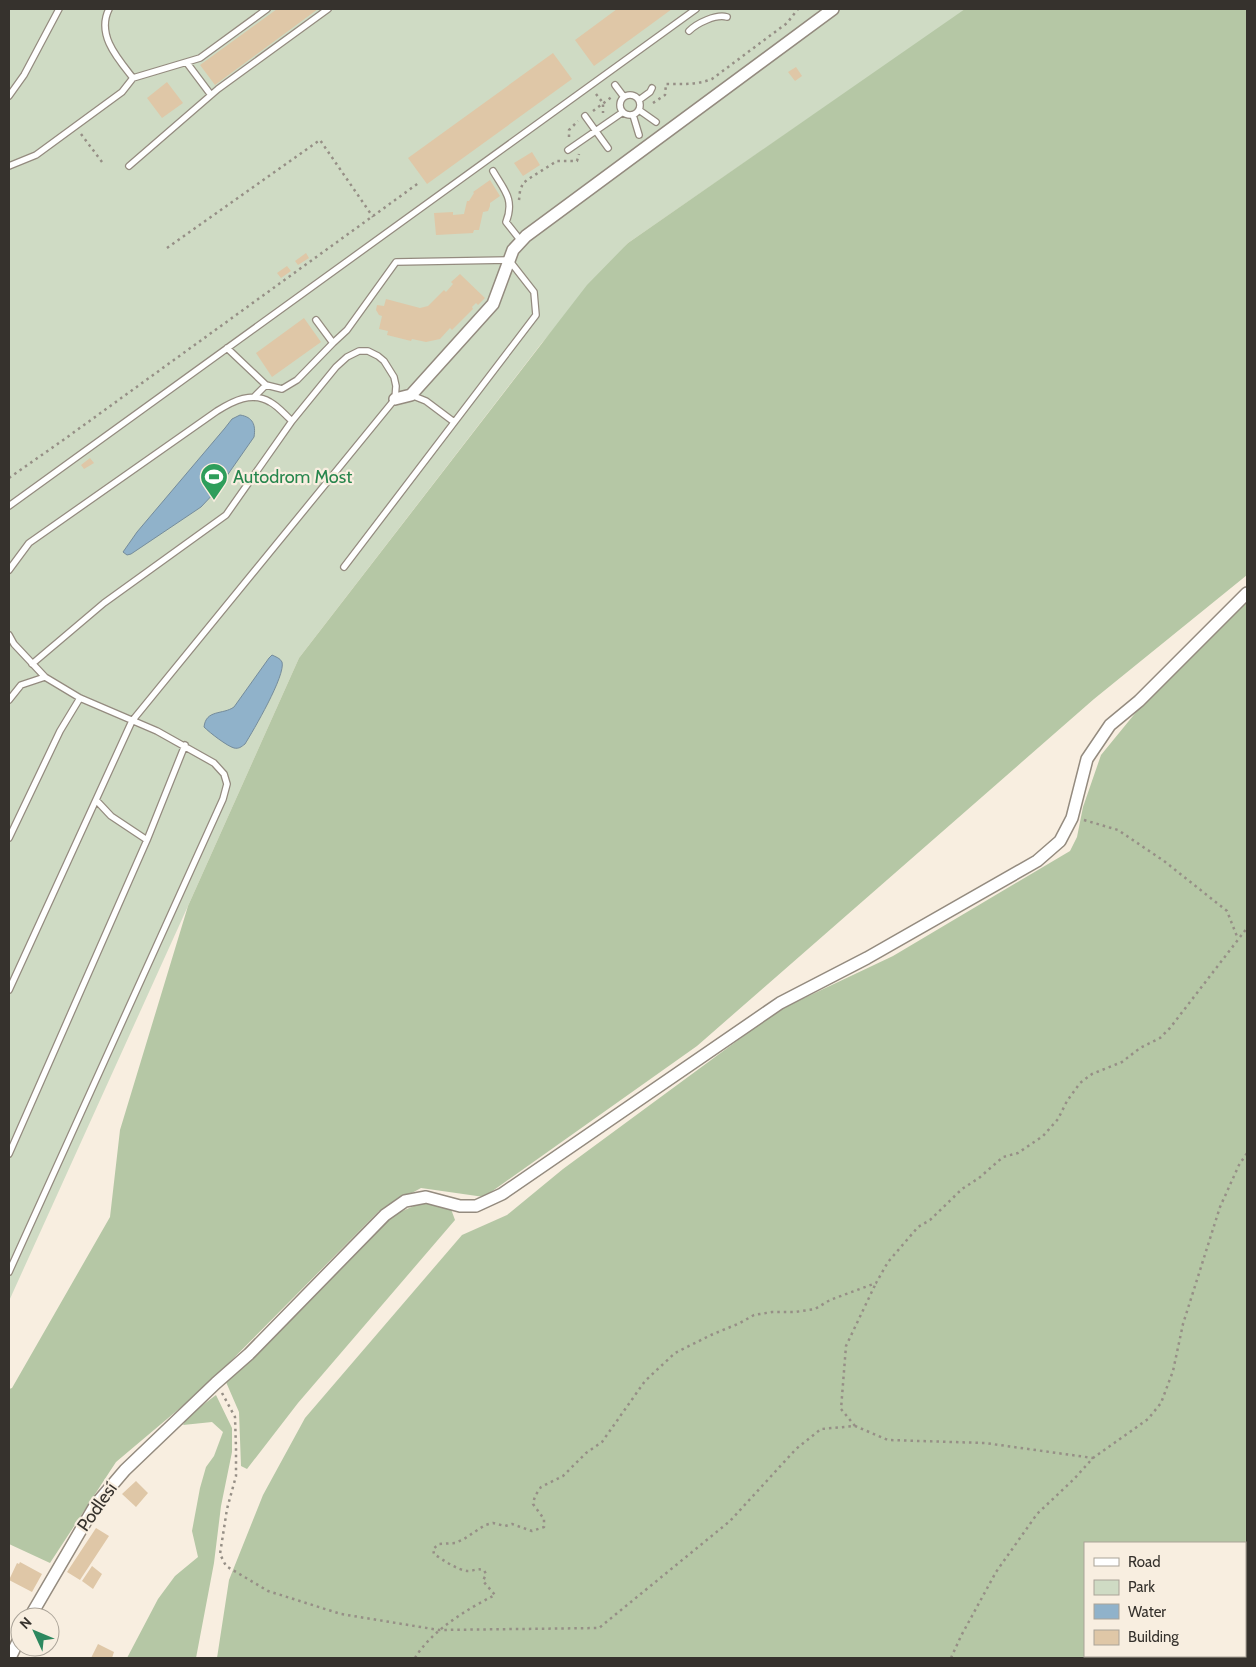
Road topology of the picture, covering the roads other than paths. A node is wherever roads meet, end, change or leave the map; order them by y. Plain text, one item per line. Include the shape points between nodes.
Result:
1 (59, 9) edge
2 (109, 9) edge
3 (267, 9) edge
4 (328, 9) edge
5 (696, 9) edge
6 (833, 9) edge
7 (727, 17) dead end
8 (689, 31) dead end
9 (187, 62) junction
10 (133, 78) junction
11 (615, 85) dead end
12 (652, 88) dead end
13 (211, 95) junction
14 (9, 96) edge
15 (624, 98) junction
16 (639, 100) junction
17 (639, 110) junction
18 (623, 112) junction
19 (633, 115) junction
20 (585, 116) dead end
21 (656, 122) dead end
22 (596, 131) junction
23 (638, 135) dead end
24 (608, 148) dead end
25 (568, 150) dead end
26 (9, 166) edge
27 (129, 166) dead end
28 (493, 171) dead end
29 (521, 241) junction
30 (509, 260) junction
31 (316, 320) dead end
32 (334, 343) junction
33 (227, 348) junction
34 (266, 385) junction
35 (410, 395) junction
36 (254, 397) junction
37 (395, 399) junction
38 (292, 421) junction
39 (454, 422) junction
40 (9, 506) edge
41 (344, 567) dead end
42 (9, 570) edge
43 (1245, 595) edge
44 (9, 635) edge
45 (32, 664) junction
46 (46, 677) junction
47 (80, 698) junction
48 (9, 700) edge
49 (132, 721) junction
50 (184, 745) junction
51 (96, 800) junction
52 (9, 838) edge
53 (147, 840) junction
54 (9, 990) edge
55 (9, 1154) edge
56 (9, 1272) edge
57 (36, 1607) edge

1 - 14 lane via 24,76
2 - 10 lane via 105,15 105,33 113,52
3 - 9 lane via 200,58
4 - 13 lane
5 - 33 lane
6 - 29 street
7 - 8 lane via 720,16
9 - 10 lane
9 - 13 lane
10 - 26 lane via 122,92 76,127 36,155
11 - 15 lane
12 - 16 lane
13 - 27 lane
15 - 16 lane via 633,95
15 - 18 lane via 620,104
16 - 17 lane
17 - 19 lane
17 - 21 lane
18 - 19 lane
18 - 22 lane
19 - 23 lane
20 - 22 lane
22 - 24 lane
22 - 25 lane
28 - 29 lane via 510,202 506,222
29 - 30 street
30 - 32 lane via 396,262
30 - 35 street via 493,304
30 - 39 lane via 534,292 536,315
31 - 32 lane
32 - 34 lane via 297,380 282,390
33 - 34 lane
33 - 40 lane
34 - 36 lane
35 - 37 street
35 - 39 lane
36 - 38 lane via 270,402
36 - 42 lane via 236,400 218,411 29,543
37 - 38 lane via 394,377 384,361 368,351 359,351 336,367
37 - 49 lane
38 - 45 lane via 226,515 104,603
39 - 41 lane
43 - 57 street, Podlesí via 1139,701 1110,725 1088,760 1072,818 1060,841 1037,862 780,1003 502,1194 476,1206 460,1206 426,1197 405,1201 385,1215 249,1354 125,1470 96,1504
44 - 45 lane
45 - 46 lane
46 - 47 lane
46 - 48 lane via 22,685
47 - 49 lane
47 - 52 lane via 60,731
49 - 50 lane
49 - 51 lane
50 - 53 lane
50 - 56 lane via 214,763 224,774 227,784 224,799
51 - 53 lane via 111,816
51 - 54 lane
53 - 55 lane

